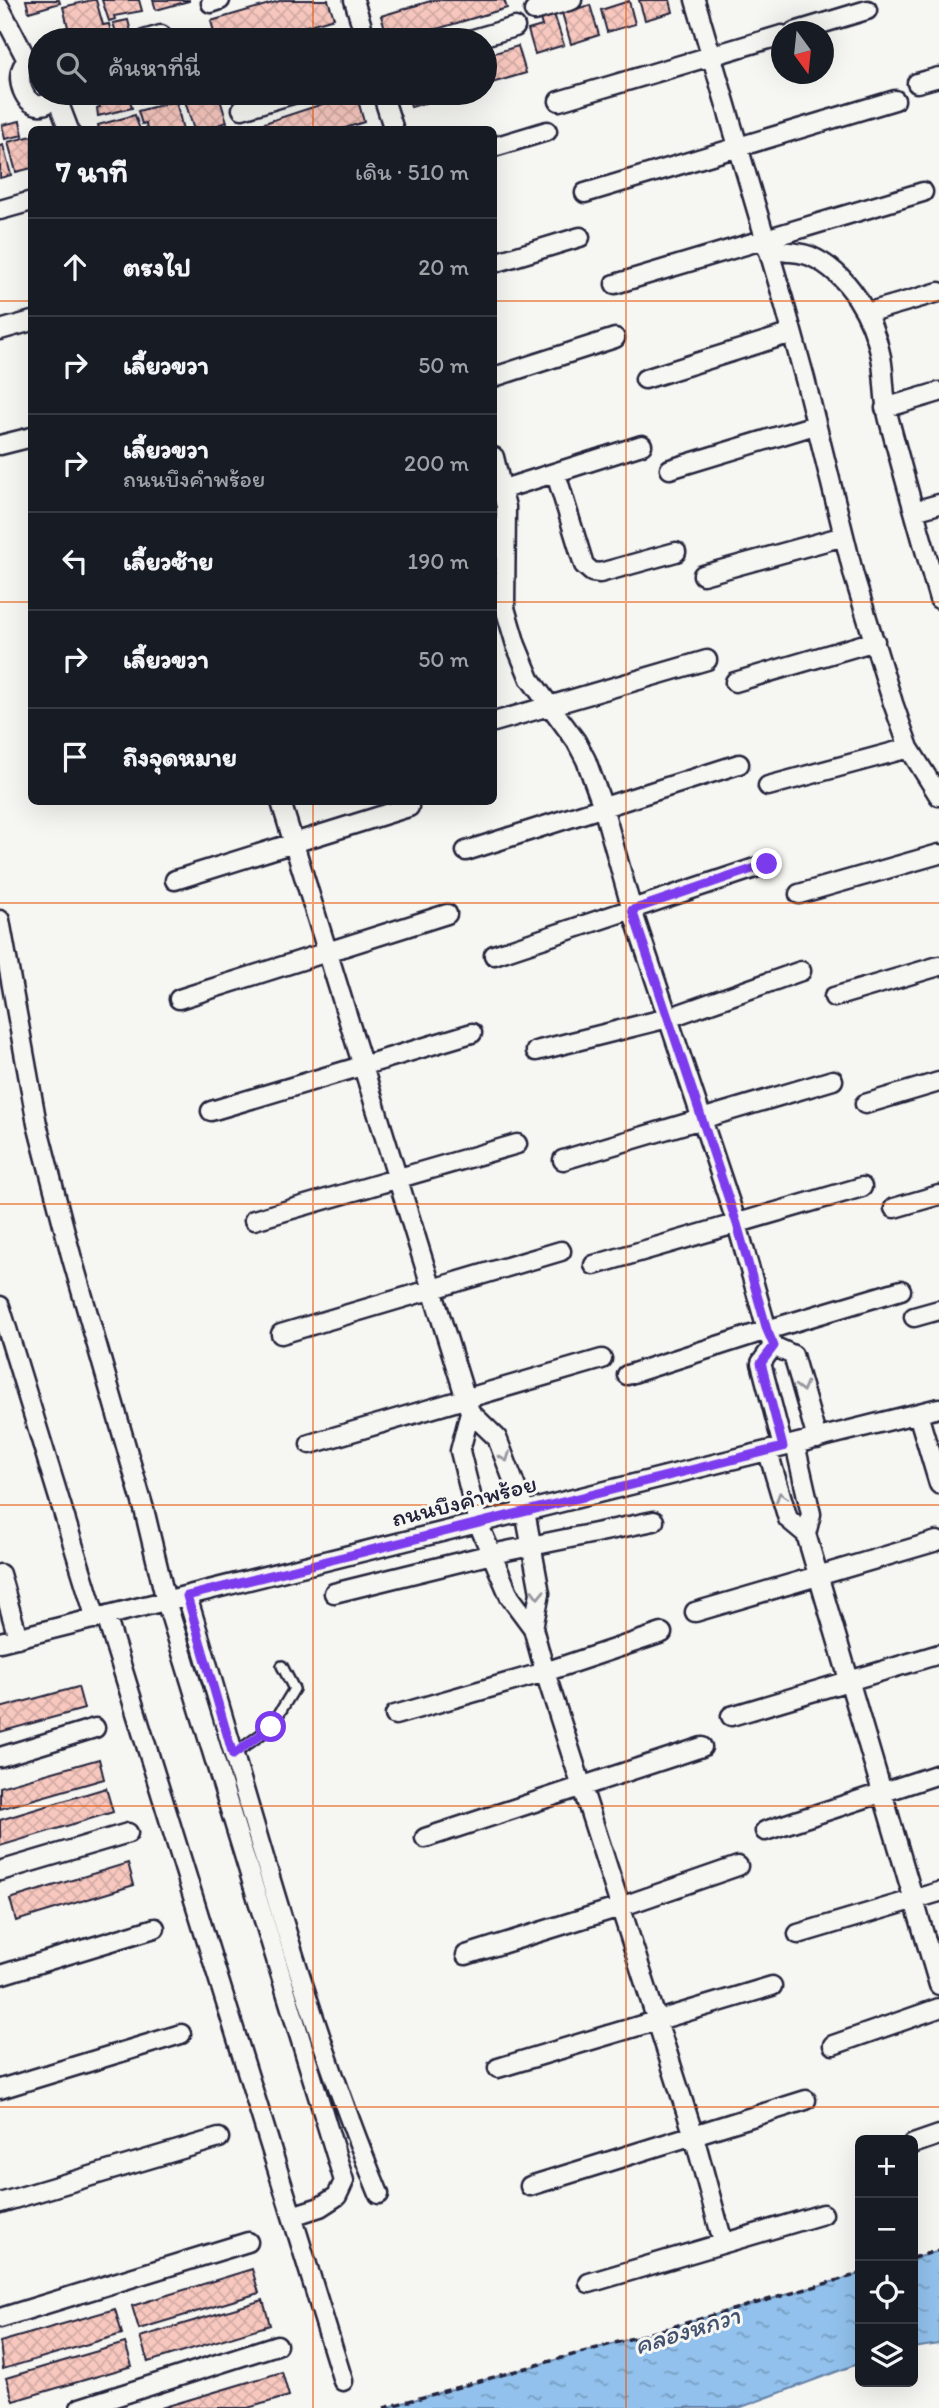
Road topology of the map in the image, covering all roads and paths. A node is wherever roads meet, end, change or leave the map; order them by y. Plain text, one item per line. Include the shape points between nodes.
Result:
1 (354, 0) edge
2 (572, 0) edge
3 (695, 0) edge
4 (0, 8) edge
5 (867, 10) dead end
6 (534, 11) dead end
7 (830, 21) edge
8 (515, 27) dead end
9 (362, 28) edge
10 (497, 32) edge
11 (771, 38) edge
12 (28, 50) edge
13 (711, 56) junction
14 (28, 63) edge
15 (939, 77) edge
16 (7, 82) edge
17 (917, 83) dead end
18 (895, 100) dead end
19 (28, 101) edge
20 (559, 101) dead end
21 (61, 105) edge
22 (256, 105) edge
23 (386, 105) edge
24 (242, 109) dead end
25 (68, 126) edge
26 (393, 126) edge
27 (547, 131) dead end
28 (497, 147) edge
29 (738, 147) junction
30 (923, 192) dead end
31 (585, 194) dead end
32 (28, 202) edge
33 (0, 209) edge
34 (580, 237) dead end
35 (766, 244) junction
36 (497, 262) edge
37 (615, 284) dead end
38 (939, 292) edge
39 (866, 313) junction
40 (28, 322) edge
41 (0, 330) edge
42 (792, 333) junction
43 (615, 338) dead end
44 (497, 376) edge
45 (645, 379) dead end
46 (939, 392) edge
47 (885, 408) junction
48 (815, 425) junction
49 (28, 438) edge
50 (0, 445) edge
51 (642, 445) dead end
52 (670, 469) dead end
53 (556, 474) junction
54 (498, 491) edge
55 (939, 504) edge
56 (914, 511) junction
57 (844, 536) junction
58 (676, 552) dead end
59 (703, 575) dead end
60 (939, 599) edge
61 (499, 610) edge
62 (875, 641) junction
63 (707, 660) dead end
64 (735, 682) dead end
65 (548, 705) junction
66 (497, 721) edge
67 (909, 748) junction
68 (739, 764) dead end
69 (768, 786) dead end
70 (939, 796) edge
71 (282, 805) edge
72 (410, 807) dead end
73 (603, 807) junction
74 (294, 843) junction
75 (466, 851) dead end
76 (939, 854) edge
77 (767, 864) dead end
78 (175, 880) dead end
79 (799, 894) dead end
80 (632, 910) junction
81 (447, 914) dead end
82 (0, 920) edge
83 (328, 952) junction
84 (494, 955) dead end
85 (939, 966) edge
86 (801, 971) dead end
87 (834, 997) dead end
88 (179, 999) dead end
89 (668, 1017) junction
90 (472, 1033) dead end
91 (536, 1051) dead end
92 (363, 1066) junction
93 (833, 1080) dead end
94 (939, 1082) edge
95 (865, 1104) dead end
96 (211, 1111) dead end
97 (702, 1119) junction
98 (517, 1144) dead end
99 (563, 1160) dead end
100 (397, 1178) junction
101 (862, 1187) dead end
102 (939, 1195) edge
103 (894, 1208) dead end
104 (254, 1220) dead end
105 (737, 1224) junction
106 (561, 1251) dead end
107 (594, 1265) dead end
108 (432, 1289) junction
109 (901, 1290) dead end
110 (0, 1306) edge
111 (939, 1310) edge
112 (914, 1317) dead end
113 (281, 1334) dead end
114 (770, 1338) junction
115 (602, 1359) dead end
116 (627, 1375) dead end
117 (468, 1405) junction
118 (939, 1408) edge
119 (918, 1414) junction
120 (817, 1439) junction
121 (310, 1444) dead end
122 (782, 1448) junction
123 (939, 1484) edge
124 (525, 1511) junction
125 (654, 1521) dead end
126 (478, 1523) junction
127 (806, 1534) junction
128 (937, 1541) dead end
129 (532, 1546) junction
130 (492, 1554) junction
131 (0, 1574) edge
132 (819, 1577) junction
133 (334, 1593) dead end
134 (187, 1596) junction
135 (166, 1601) junction
136 (695, 1612) dead end
137 (101, 1617) junction
138 (533, 1628) junction
139 (662, 1633) dead end
140 (9, 1640) edge
141 (939, 1654) edge
142 (282, 1667) dead end
143 (545, 1672) junction
144 (849, 1680) junction
145 (395, 1715) dead end
146 (731, 1716) dead end
147 (96, 1728) dead end
148 (702, 1746) dead end
149 (233, 1755) junction
150 (0, 1757) edge
151 (939, 1774) edge
152 (582, 1788) junction
153 (881, 1791) junction
154 (765, 1831) dead end
155 (128, 1833) dead end
156 (425, 1838) dead end
157 (738, 1866) dead end
158 (0, 1871) edge
159 (939, 1892) edge
160 (912, 1900) junction
161 (620, 1907) junction
162 (155, 1928) dead end
163 (798, 1934) dead end
164 (466, 1955) dead end
165 (0, 1975) edge
166 (939, 1985) edge
167 (772, 1986) dead end
168 (939, 2008) edge
169 (656, 2020) junction
170 (181, 2034) dead end
171 (833, 2045) dead end
172 (498, 2068) dead end
173 (0, 2089) edge
174 (806, 2100) dead end
175 (939, 2135) edge
176 (694, 2136) junction
177 (219, 2138) dead end
178 (918, 2142) edge
179 (530, 2186) dead end
180 (379, 2194) dead end
181 (0, 2203) edge
182 (823, 2214) dead end
183 (292, 2216) junction
184 (248, 2242) dead end
185 (723, 2242) junction
186 (939, 2250) edge
187 (918, 2256) edge
188 (855, 2275) edge
189 (589, 2283) dead end
190 (0, 2318) edge
191 (277, 2345) dead end
192 (343, 2381) dead end
193 (80, 2408) edge
194 (384, 2408) edge

1 - 9 street
2 - 6 street
3 - 13 street
4 - 12 street
5 - 7 street
8 - 10 street
11 - 13 street
13 - 20 street
13 - 29 street
14 - 16 street
15 - 17 street
16 - 19 street
18 - 29 street
21 - 25 street
22 - 24 street
23 - 26 street
27 - 28 street
29 - 31 street
29 - 35 street
30 - 35 street
32 - 33 street
34 - 36 street
35 - 37 street
35 - 39 street via 808,256 834,272
35 - 42 street
38 - 39 street
39 - 47 street via 881,358
40 - 41 street
42 - 45 street
42 - 48 street
43 - 44 street
46 - 47 street
47 - 56 street
48 - 52 street
48 - 57 street
49 - 50 street
51 - 53 street
53 - 54 street
53 - 58 street via 584,565 592,572
54 - 61 street via 507,523
55 - 56 street
56 - 60 street
57 - 59 street
57 - 62 street
61 - 65 street via 530,679
62 - 64 street
62 - 67 street
63 - 65 street
65 - 66 street
65 - 73 street via 576,741
67 - 69 street
67 - 70 street
68 - 73 street
71 - 74 street
72 - 74 street
73 - 75 street
73 - 80 street
74 - 78 street
74 - 83 street
76 - 79 street
77 - 80 street
80 - 84 street
80 - 89 street
81 - 83 street
82 - 135 street via 37,1124
83 - 88 street
83 - 92 street
85 - 87 street
86 - 89 street
89 - 91 street
89 - 97 street
90 - 92 street
92 - 96 street
92 - 100 street
93 - 97 street
94 - 95 street
97 - 99 street
97 - 105 street
98 - 100 street
100 - 104 street
100 - 108 street
101 - 105 street
102 - 103 street
105 - 107 street
105 - 114 street
106 - 108 street
108 - 113 street
108 - 117 street
109 - 114 street
110 - 137 street
111 - 112 street
114 - 116 street
114 -> 120 street via 793,1355
114 - 122 street via 761,1363
115 - 117 street
117 - 121 street
117 -> 124 street via 497,1438
117 - 126 street via 460,1451
118 - 119 street, ถนนบึงคำพร้อย
119 - 120 street, ถนนบึงคำพร้อย
119 - 123 street
120 - 122 street, ถนนบึงคำพร้อย
122 - 124 street, ถนนบึงคำพร้อย
122 - 127 street via 811,1514
127 -> 122 street via 788,1519
124 - 126 street, ถนนบึงคำพร้อย
124 - 129 street
125 - 129 street
126 - 130 street
126 - 134 street, ถนนบึงคำพร้อย
127 - 132 street
128 - 132 street
129 - 130 street
129 -> 138 street via 540,1593
130 - 133 street
130 - 138 street via 510,1597
131 - 140 street
132 - 136 street
132 - 144 street
134 - 135 street, ถนนบึงคำพร้อย
134 - 149 street
135 - 137 street, ถนนบึงคำพร้อย
135 - 183 street via 344,2181 337,2196
137 - 140 street, ถนนบึงคำพร้อย
137 - 183 street
138 - 143 street
139 - 143 street
141 - 144 street
142 - 149 lane via 294,1689 271,1727
143 - 145 street
143 - 152 street
144 - 146 street
144 - 153 street
147 - 150 street
148 - 152 street
149 - 180 street via 345,2113
151 - 153 street
152 - 156 street
152 - 161 street
153 - 154 street
153 - 160 street
155 - 158 street
157 - 161 street
159 - 160 street
160 - 163 street
160 - 166 street
161 - 164 street
161 - 169 street
162 - 165 street
167 - 169 street
168 - 171 street
169 - 172 street
169 - 176 street
170 - 173 street
174 - 176 street
175 - 178 street
176 - 179 street
176 - 185 street
177 - 181 street
182 - 185 street
183 - 192 street
184 - 190 street
185 - 189 street
186 - 187 path
188 - 194 path
191 - 193 street

